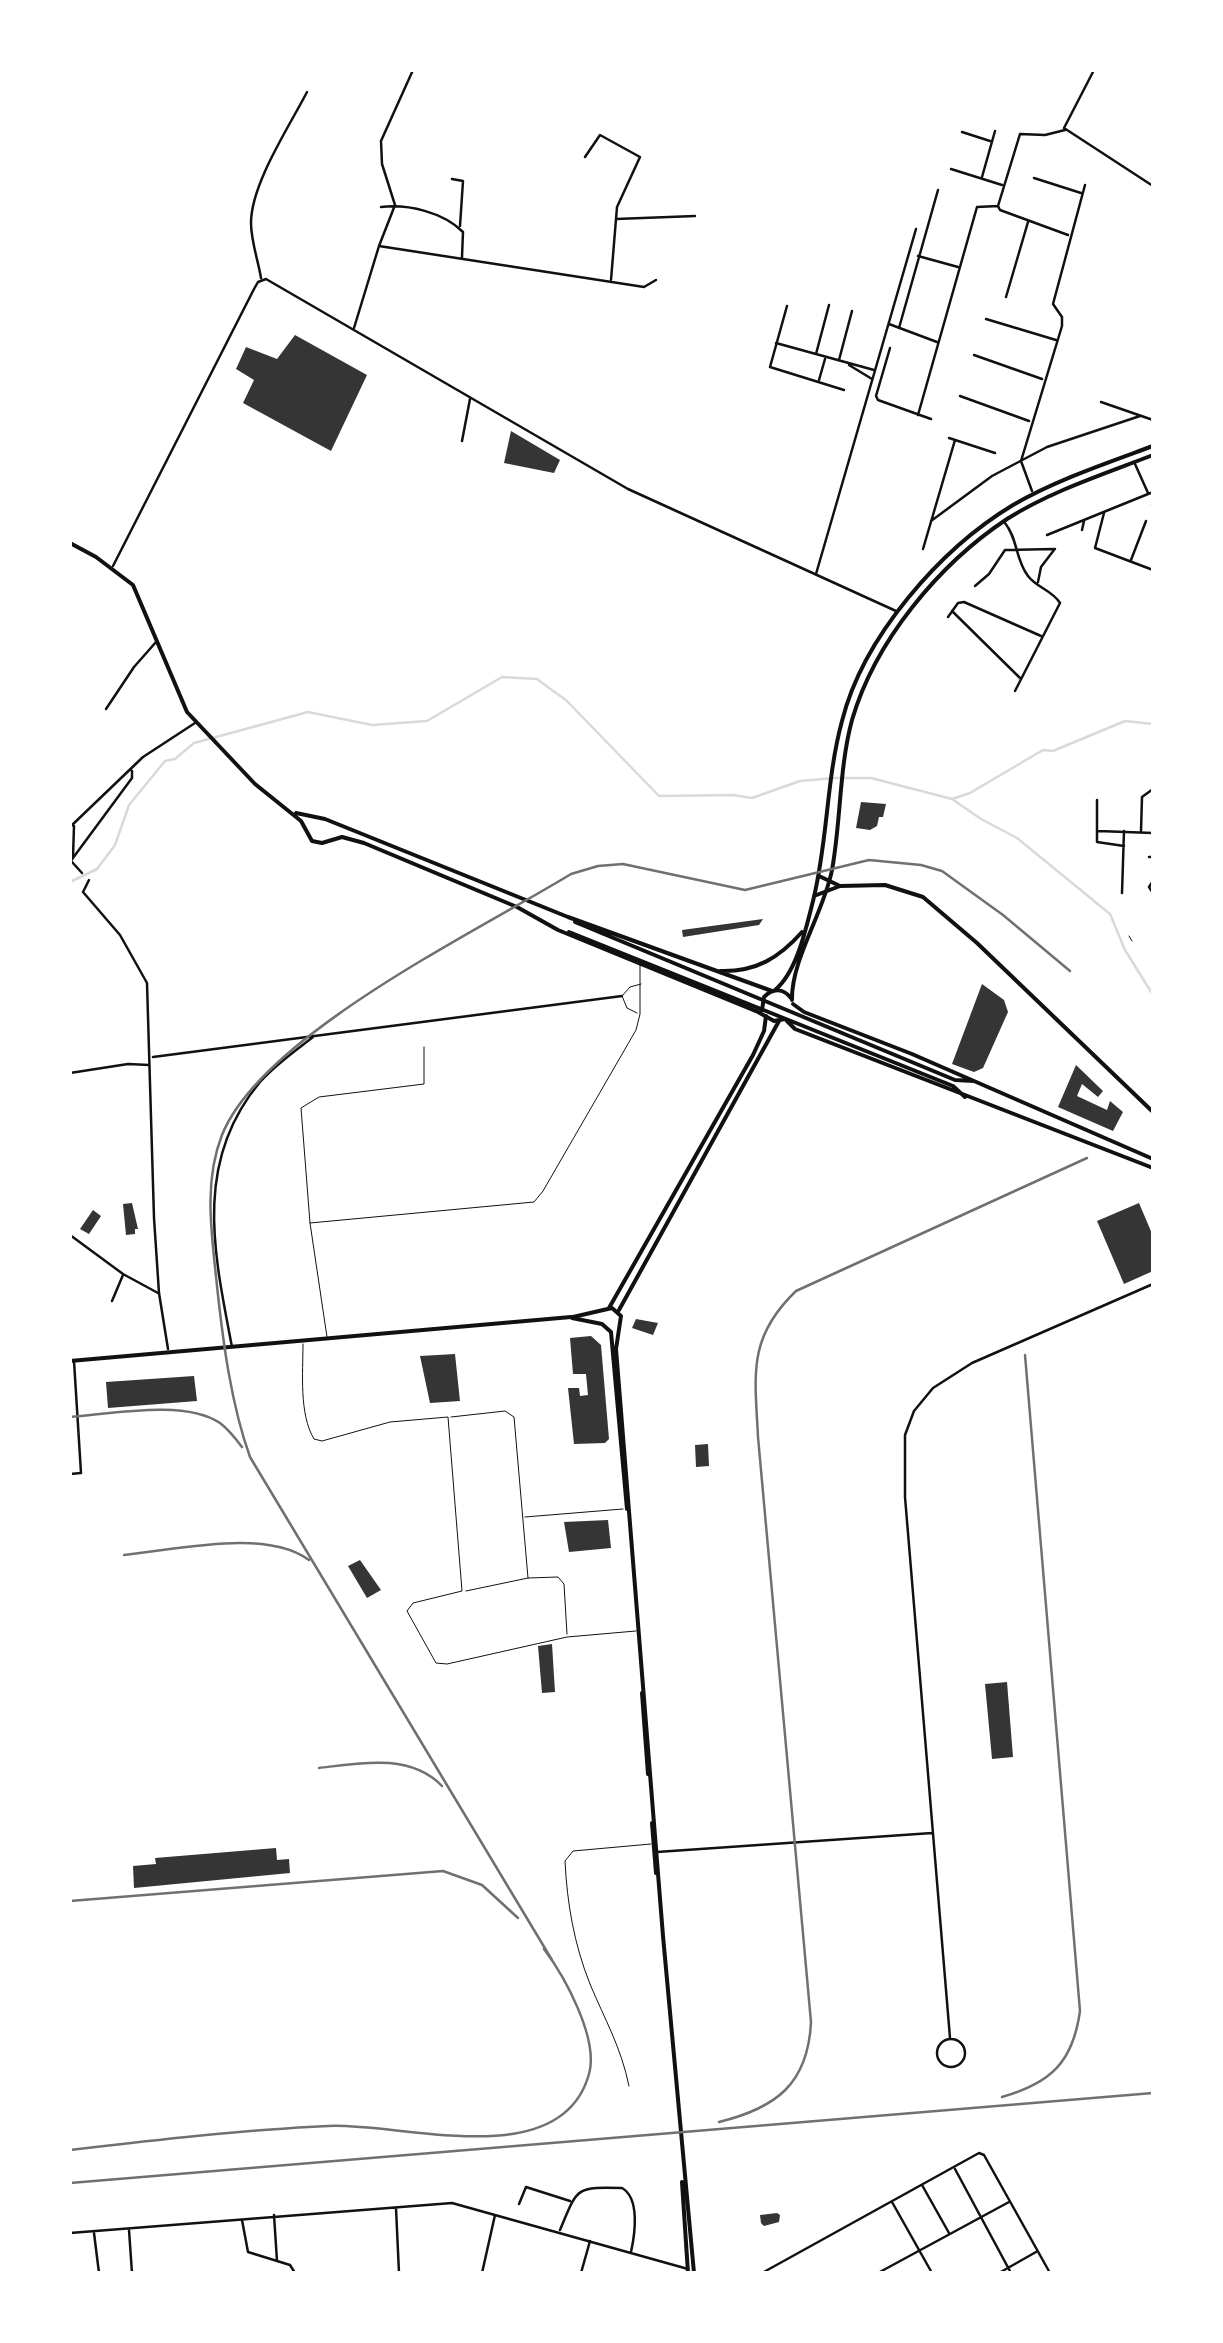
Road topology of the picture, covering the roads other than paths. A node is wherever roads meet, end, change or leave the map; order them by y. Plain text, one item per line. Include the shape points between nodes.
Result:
1 (413, 70) edge
2 (1094, 70) edge
3 (306, 92) dead end
4 (995, 130) dead end
5 (1065, 130) junction
6 (962, 132) dead end
7 (992, 141) junction
8 (584, 157) dead end
9 (950, 169) dead end
10 (982, 178) junction
11 (1034, 178) dead end
12 (452, 179) dead end
13 (1085, 184) dead end
14 (1004, 186) junction
15 (1153, 186) edge
16 (938, 190) dead end
17 (1082, 193) junction
18 (395, 205) junction
19 (998, 206) junction
20 (382, 207) dead end
21 (695, 216) dead end
22 (614, 219) junction
23 (1028, 222) junction
24 (460, 228) junction
25 (916, 230) dead end
26 (1069, 236) junction
27 (379, 246) junction
28 (918, 256) junction
29 (462, 259) junction
30 (959, 268) junction
31 (261, 280) junction
32 (656, 280) dead end
33 (611, 282) junction
34 (1006, 297) dead end
35 (787, 306) dead end
36 (829, 306) dead end
37 (852, 311) dead end
38 (986, 320) dead end
39 (889, 324) junction
40 (353, 330) junction
41 (900, 330) junction
42 (887, 331) junction
43 (1057, 341) junction
44 (938, 342) junction
45 (774, 343) junction
46 (890, 348) dead end
47 (974, 355) dead end
48 (815, 356) junction
49 (825, 358) junction
50 (838, 362) junction
51 (848, 364) junction
52 (876, 370) junction
53 (1044, 379) junction
54 (874, 380) junction
55 (818, 382) junction
56 (844, 390) dead end
57 (960, 396) dead end
58 (470, 397) junction
59 (1101, 402) dead end
60 (918, 415) junction
61 (1140, 416) junction
62 (931, 419) dead end
63 (1153, 420) edge
64 (1031, 422) junction
65 (949, 438) dead end
66 (955, 440) junction
67 (462, 442) dead end
68 (1153, 446) edge
69 (995, 453) dead end
70 (1153, 455) edge
71 (1022, 461) junction
72 (1134, 462) junction
73 (1151, 493) edge
74 (1034, 494) junction
75 (1105, 511) junction
76 (1085, 520) junction
77 (931, 521) junction
78 (1146, 521) dead end
79 (1004, 522) junction
80 (1082, 530) dead end
81 (1047, 535) dead end
82 (70, 543) edge
83 (923, 549) dead end
84 (1018, 549) junction
85 (1131, 561) junction
86 (112, 568) junction
87 (1153, 570) edge
88 (816, 574) junction
89 (976, 586) dead end
90 (1038, 586) junction
91 (952, 611) junction
92 (898, 612) junction
93 (948, 617) dead end
94 (1042, 636) junction
95 (156, 642) junction
96 (1021, 679) junction
97 (1014, 690) dead end
98 (106, 709) dead end
99 (196, 722) junction
100 (132, 771) junction
101 (1153, 789) edge
102 (1097, 800) dead end
103 (289, 810) junction
104 (316, 818) junction
105 (330, 822) junction
106 (72, 826) edge
107 (308, 830) junction
108 (1096, 830) junction
109 (1124, 831) junction
110 (1141, 832) junction
111 (1153, 833) edge
112 (330, 839) junction
113 (1124, 846) junction
114 (71, 860) edge
115 (82, 872) dead end
116 (819, 876) junction
117 (89, 880) dead end
118 (830, 880) junction
119 (1153, 881) edge
120 (840, 886) junction
121 (826, 890) junction
122 (1122, 893) dead end
123 (1153, 893) edge
124 (814, 896) junction
125 (568, 917) junction
126 (558, 930) junction
127 (804, 930) junction
128 (640, 964) junction
129 (710, 970) junction
130 (783, 982) junction
131 (640, 984) junction
132 (793, 986) junction
133 (774, 991) junction
134 (622, 996) junction
135 (793, 1002) junction
136 (640, 1014) junction
137 (765, 1016) junction
138 (782, 1020) junction
139 (316, 1035) junction
140 (424, 1047) dead end
141 (150, 1058) junction
142 (150, 1066) junction
143 (70, 1073) edge
144 (974, 1081) junction
145 (965, 1097) junction
146 (1153, 1112) edge
147 (1153, 1158) edge
148 (1153, 1168) edge
149 (310, 1223) junction
150 (70, 1235) edge
151 (123, 1274) junction
152 (1153, 1284) edge
153 (159, 1293) junction
154 (112, 1301) dead end
155 (606, 1310) junction
156 (618, 1311) junction
157 (571, 1317) junction
158 (604, 1326) junction
159 (617, 1326) junction
160 (327, 1338) junction
161 (303, 1341) junction
162 (232, 1348) junction
163 (168, 1351) junction
164 (72, 1361) edge
165 (448, 1417) junction
166 (70, 1474) edge
167 (628, 1509) junction
168 (522, 1518) junction
169 (528, 1578) junction
170 (462, 1592) junction
171 (637, 1630) junction
172 (567, 1637) junction
173 (643, 1697) junction
174 (934, 1833) junction
175 (654, 1843) junction
176 (658, 1852) junction
177 (950, 2038) junction
178 (628, 2086) dead end
179 (678, 2114) junction
180 (954, 2167) junction
181 (922, 2185) junction
182 (892, 2201) junction
183 (1010, 2201) junction
184 (572, 2202) junction
185 (519, 2204) dead end
186 (396, 2206) junction
187 (496, 2213) junction
188 (274, 2215) junction
189 (982, 2217) junction
190 (242, 2218) junction
191 (129, 2229) junction
192 (94, 2231) junction
193 (560, 2231) junction
194 (70, 2233) edge
195 (950, 2234) junction
196 (590, 2240) junction
197 (920, 2250) junction
198 (1037, 2251) junction
199 (631, 2252) junction
200 (277, 2262) junction
201 (1010, 2270) edge
202 (690, 2272) edge
203 (99, 2273) edge
204 (132, 2273) edge
205 (295, 2273) edge
206 (399, 2273) edge
207 (482, 2273) edge
208 (581, 2273) edge
209 (762, 2273) edge
210 (878, 2273) edge
211 (932, 2273) edge
212 (999, 2273) edge
213 (1050, 2273) edge

1 - 18 street via 381,141
2 - 5 street
3 - 31 street via 252,211
4 - 7 street
5 - 14 street via 1020,134
5 - 15 street
6 - 7 street
7 - 10 street
8 - 22 street via 600,135 639,154
9 - 10 street
10 - 14 street
11 - 17 street
12 - 24 street via 463,181
13 - 17 street
14 - 19 street
16 - 28 street
17 - 26 street
18 - 20 street
18 - 24 street
18 - 27 street
19 - 23 street
19 - 30 street via 978,208
21 - 22 street
22 - 33 street
23 - 26 street
23 - 34 street
24 - 29 street
25 - 39 street
26 - 43 street via 1053,304 1062,317
27 - 29 street
27 - 40 street
28 - 30 street
28 - 41 street
29 - 33 street
30 - 44 street
31 - 40 street via 272,280
31 - 86 street
32 - 33 street via 644,287
35 - 45 street
36 - 48 street
37 - 50 street
38 - 43 street
39 - 41 street
39 - 42 street
40 - 58 street
41 - 42 street
41 - 44 street
42 - 52 street
43 - 53 street
44 - 60 street
45 - 48 street
45 - 55 street via 770,366
46 - 60 street via 877,398
47 - 53 street
48 - 49 street
49 - 50 street
49 - 55 street
50 - 51 street
51 - 52 street
51 - 54 street
52 - 54 street
53 - 64 street
54 - 88 street
55 - 56 street
57 - 64 street
58 - 67 street
58 - 88 street via 628,489
59 - 61 street
60 - 62 street
61 - 63 street
61 - 71 street
64 - 71 street
65 - 66 street
66 - 69 street
66 - 77 street
68 - 74 main road
70 - 72 main road
71 - 74 street
71 - 77 street
72 - 73 street
72 - 79 main road
73 - 75 street
74 - 92 main road via 972,534
75 - 76 street
75 - 85 street via 1094,546
76 - 80 street
76 - 81 street
77 - 83 street
78 - 85 street
79 - 84 street
79 - 118 main road via 964,552 894,635 859,700
82 - 86 main road
84 - 89 street via 1002,551
84 - 90 street
84 - 90 street via 1054,549
85 - 87 street
86 - 95 main road via 133,585
88 - 92 street
90 - 94 street via 1060,603
91 - 93 street
91 - 94 street via 964,602
91 - 96 street
92 - 116 main road via 867,656 841,722
94 - 96 street
95 - 98 street
95 - 99 main road
96 - 97 street
99 - 100 street
99 - 103 main road
100 - 106 street
100 - 114 street
101 - 110 street via 1142,796
102 - 108 street
103 - 104 main road
103 - 107 main road
104 - 105 main road
104 - 107 main road
105 - 112 main road
105 - 125 main road
106 - 114 street
107 - 112 main road via 316,842
108 - 109 street
108 - 113 street via 1099,844
109 - 110 street
109 - 113 street
110 - 111 street
112 - 126 main road via 346,837 397,856
113 - 122 street
114 - 115 street
116 - 118 main road
116 - 124 main road
117 - 141 street via 83,892 143,970
118 - 120 main road
118 - 121 main road
119 - 123 street
120 - 121 main road
120 - 146 main road via 885,885 924,897
121 - 124 main road
121 - 132 main road
124 - 127 main road
125 - 129 main road
125 - 144 main road via 956,1080
126 - 128 main road
126 - 145 main road via 953,1086
127 - 129 main road via 764,964
127 - 130 main road
128 - 131 lane
128 - 137 main road
129 - 133 main road
130 - 132 main road
130 - 133 main road
131 - 134 lane
131 - 136 lane
132 - 135 main road
133 - 135 main road
133 - 137 main road via 762,1001
134 - 136 lane
134 - 139 street
135 - 138 main road
135 - 144 main road
136 - 149 lane via 630,1042 534,1202
137 - 138 main road
137 - 155 main road via 754,1055
138 - 145 main road
138 - 156 main road
139 - 141 street
139 - 162 street via 246,1102 218,1165 212,1217
140 - 149 lane via 424,1084 302,1104
141 - 142 street
142 - 143 street
142 - 153 street
144 - 147 main road
145 - 148 main road
149 - 160 lane
150 - 151 street
151 - 153 street
151 - 154 street
152 - 174 street via 972,1364 932,1388 909,1422 904,1497
153 - 163 street
155 - 156 main road
155 - 157 main road
155 - 158 main road
156 - 159 main road
157 - 158 main road
157 - 160 main road
158 - 159 main road
158 - 167 main road via 611,1332
159 - 173 main road
160 - 161 main road
161 - 162 main road
161 - 165 lane via 303,1388 314,1439
162 - 163 main road
163 - 164 main road
164 - 166 street via 81,1473
165 - 168 lane via 512,1413
165 - 170 lane
167 - 168 lane
167 - 171 main road
168 - 169 lane
169 - 170 lane
169 - 172 lane via 563,1581
170 - 172 lane via 413,1602 407,1611 436,1663
171 - 172 lane
171 - 173 main road
173 - 175 main road
173 - 176 main road
174 - 176 street
174 - 177 street
175 - 178 lane via 573,1851 565,1861 575,1941 622,2051
175 - 179 main road
176 - 179 main road
177 - 177 street via 965,2051 955,2067 945,2066 937,2054
179 - 202 main road
180 - 181 street
180 - 183 street via 984,2155
180 - 189 street
181 - 182 street
181 - 195 street
182 - 197 street
182 - 209 street
183 - 189 street
183 - 198 street
184 - 185 street via 526,2187
184 - 193 street
184 - 199 street via 591,2188 628,2191
186 - 187 street via 452,2203
186 - 188 street
186 - 206 street
187 - 193 street
187 - 207 street
188 - 190 street
188 - 200 street
189 - 195 street
189 - 201 street
190 - 191 street
190 - 200 street via 246,2250
191 - 192 street
191 - 204 street
192 - 194 street
192 - 203 street
193 - 196 street
195 - 197 street
196 - 199 street
196 - 208 street
197 - 210 street
197 - 211 street
198 - 201 street
198 - 213 street
199 - 202 street
200 - 205 street
201 - 212 street

